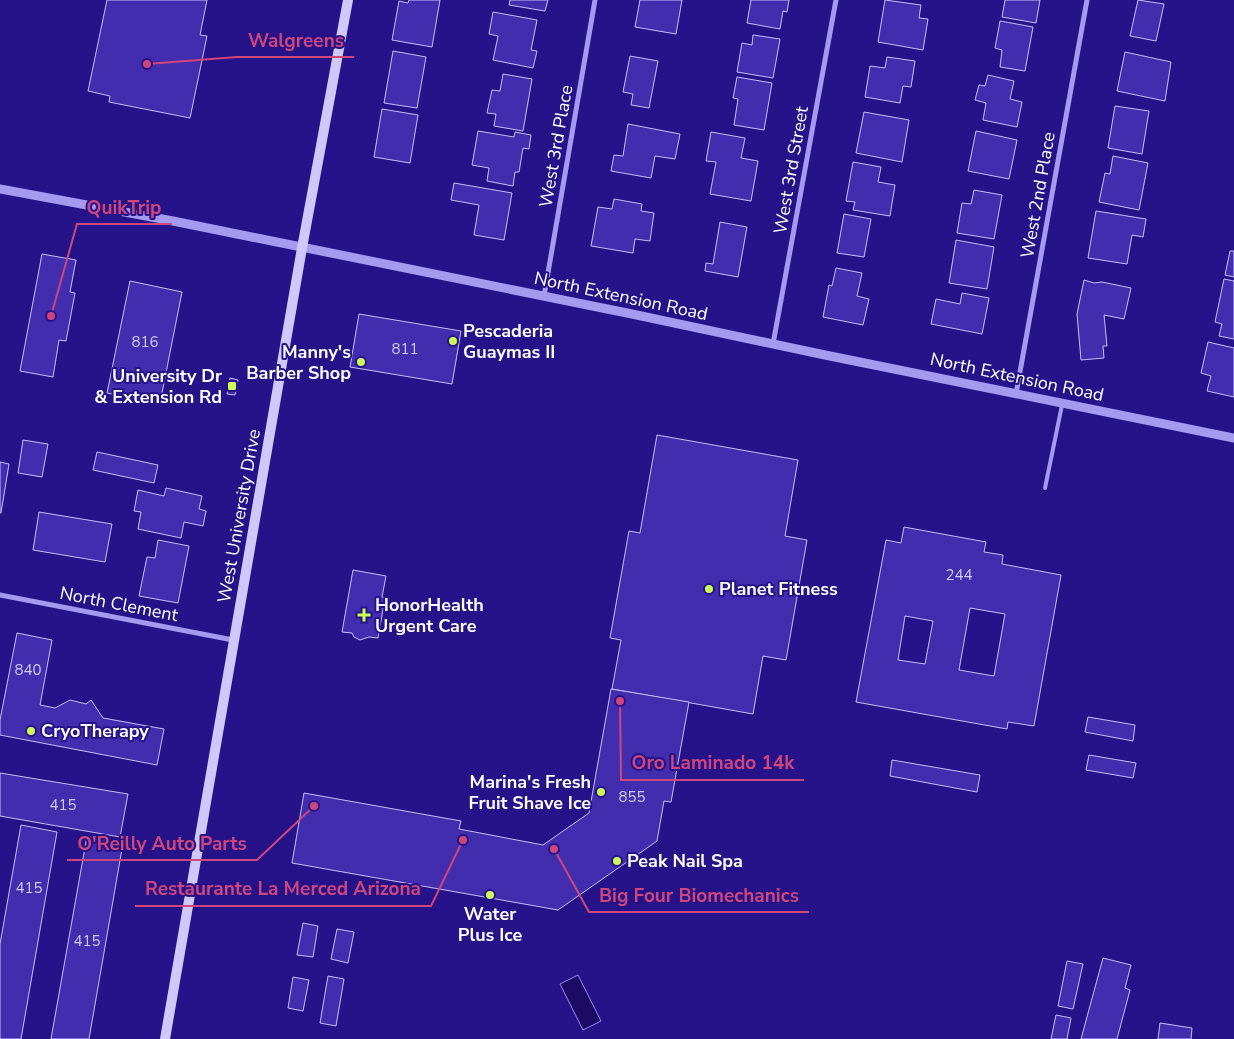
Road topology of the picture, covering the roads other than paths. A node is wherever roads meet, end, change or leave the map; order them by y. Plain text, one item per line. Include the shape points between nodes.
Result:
1 (348, 0) edge
2 (595, 0) edge
3 (836, 0) edge
4 (1087, 0) edge
5 (0, 189) edge
6 (302, 248) junction
7 (544, 296) junction
8 (774, 344) junction
9 (1016, 394) junction
10 (1062, 404) junction
11 (1234, 438) edge
12 (1045, 488) dead end
13 (0, 595) edge
14 (233, 640) junction
15 (164, 1039) edge

1 - 6 main road, West University Drive
2 - 7 street, West 3rd Place
3 - 8 street, West 3rd Street
4 - 9 street, West 2nd Place
5 - 6 street, North Extension Road
6 - 7 street, North Extension Road
6 - 14 main road, West University Drive
7 - 8 street, North Extension Road
8 - 9 street, North Extension Road
9 - 10 street, North Extension Road
10 - 11 street, North Extension Road
10 - 12 lane
13 - 14 street, North Clement
14 - 15 main road, West University Drive

